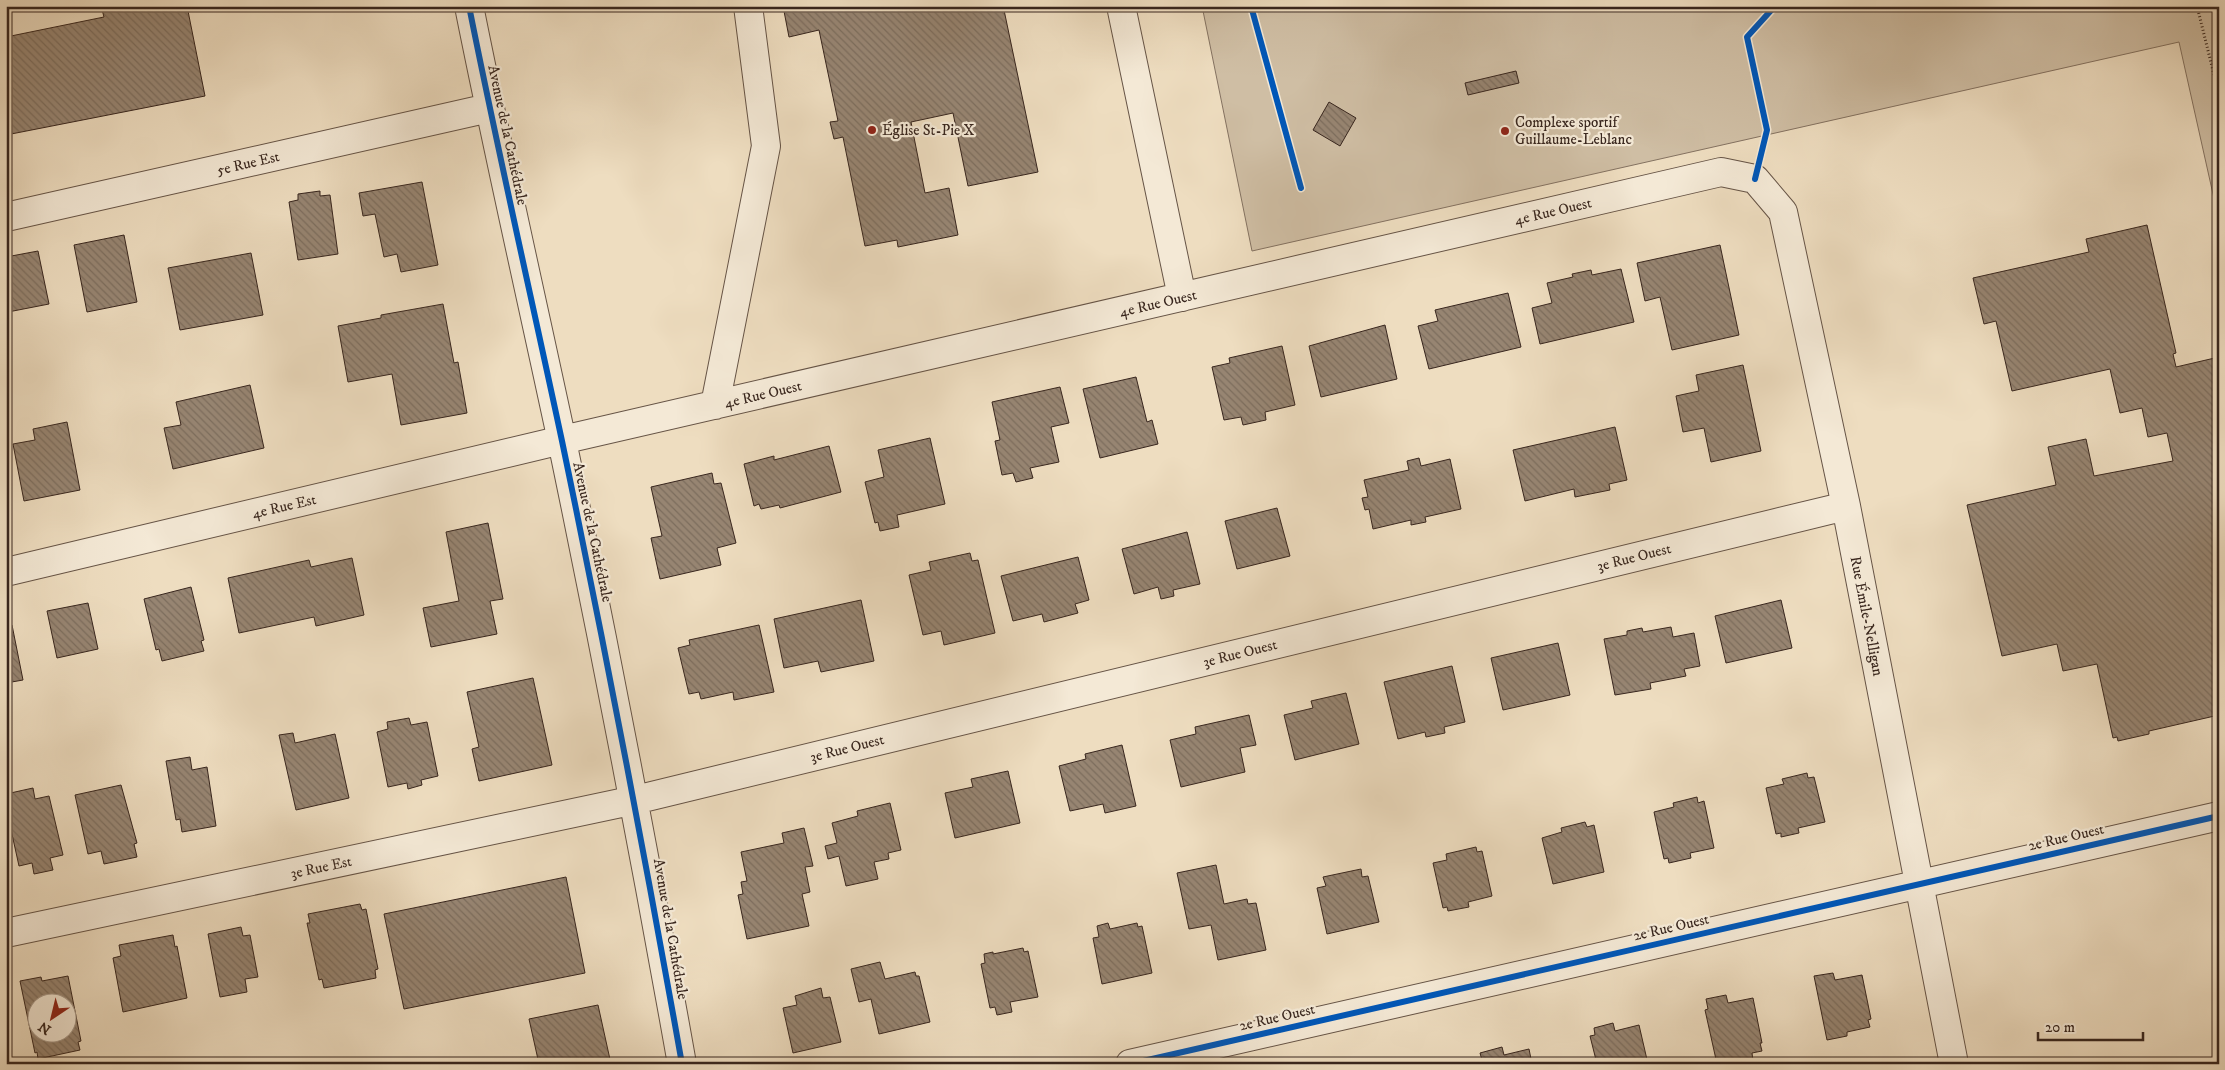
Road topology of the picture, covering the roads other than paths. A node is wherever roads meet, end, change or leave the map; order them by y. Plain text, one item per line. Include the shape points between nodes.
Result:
1 (469, 6) edge
2 (748, 6) edge
3 (1121, 6) edge
4 (489, 108) junction
5 (1754, 178) joint
6 (6, 217) edge
7 (1182, 297) junction
8 (715, 405) junction
9 (562, 440) junction
10 (1846, 506) junction
11 (6, 572) edge
12 (635, 800) junction
13 (2219, 816) edge
14 (1918, 883) junction
15 (6, 933) edge
16 (682, 1064) edge
17 (1130, 1064) edge
18 (1954, 1064) edge

1 - 4 street, Avenue de la Cathédrale
2 - 8 street via 766,146
3 - 7 street
4 - 6 street, 5e Rue Est
4 - 9 street, Avenue de la Cathédrale
5 - 7 street, 4e Rue Ouest via 1721,172
5 - 10 street, Rue Émile-Nelligan via 1783,212
7 - 8 street, 4e Rue Ouest
8 - 9 street, 4e Rue Ouest
9 - 11 street, 4e Rue Est
9 - 12 street, Avenue de la Cathédrale
10 - 12 street, 3e Rue Ouest
10 - 14 street, Rue Émile-Nelligan
12 - 15 street, 3e Rue Est
12 - 16 street, Avenue de la Cathédrale
13 - 14 street, 2e Rue Ouest
14 - 17 street, 2e Rue Ouest
14 - 18 street, Rue Émile-Nelligan

